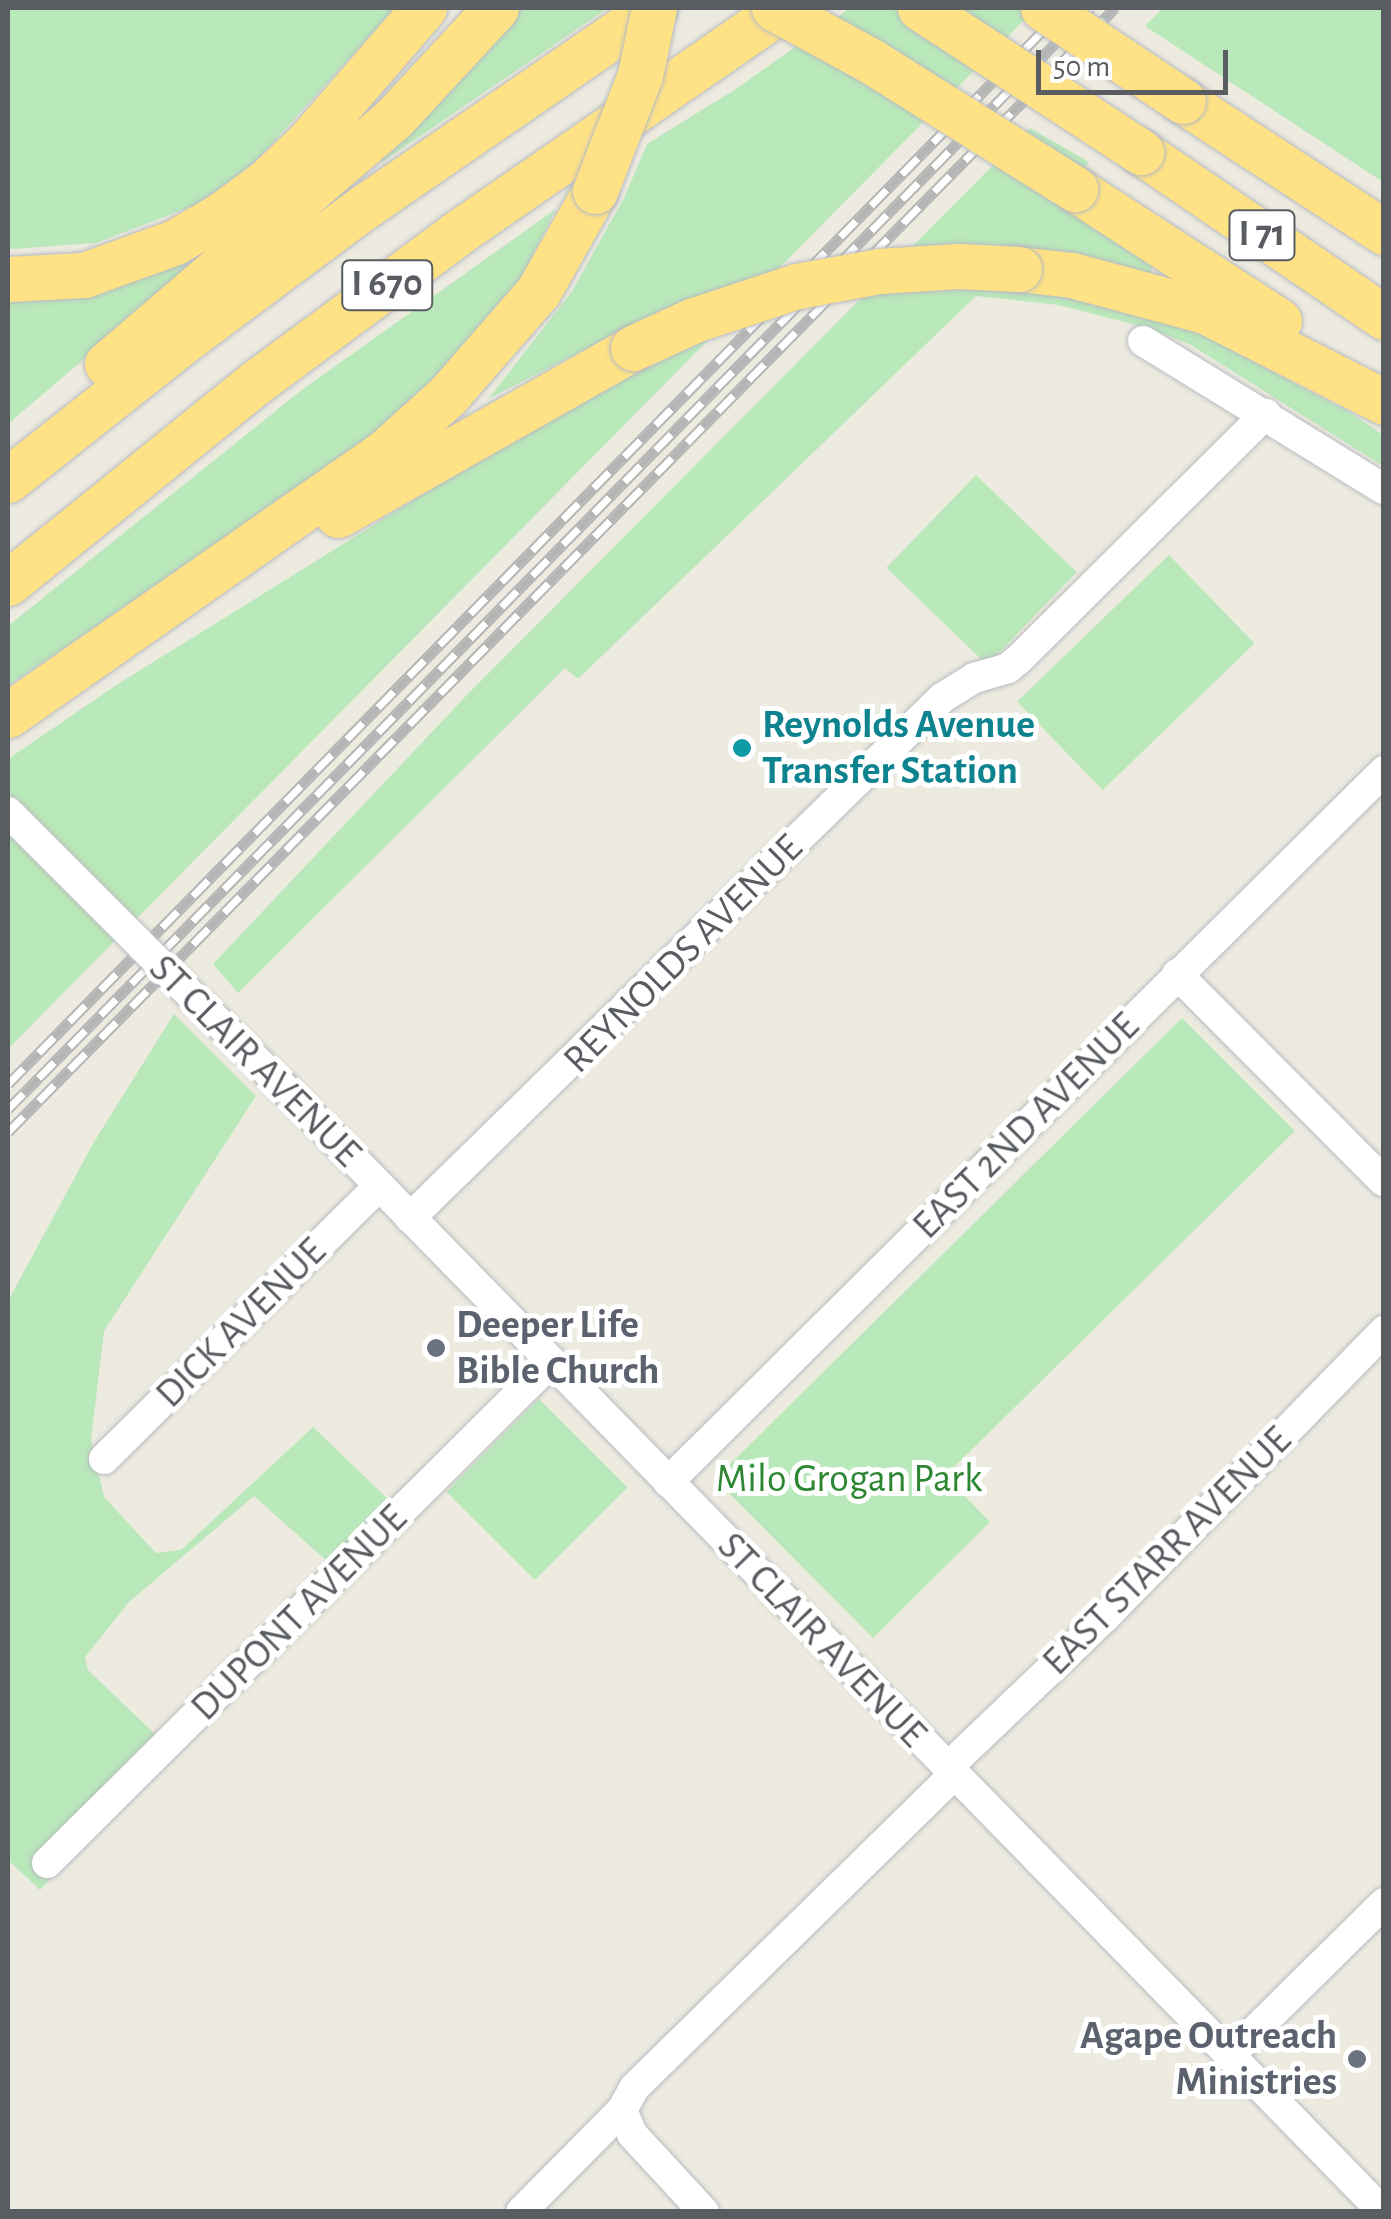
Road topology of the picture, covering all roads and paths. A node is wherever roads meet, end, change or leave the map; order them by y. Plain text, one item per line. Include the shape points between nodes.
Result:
1 (424, 8) edge
2 (496, 8) edge
3 (654, 8) edge
4 (774, 8) edge
5 (783, 8) edge
6 (920, 8) edge
7 (1043, 8) edge
8 (1384, 232) edge
9 (8, 279) edge
10 (1384, 318) edge
11 (1143, 341) dead end
12 (1384, 398) edge
13 (1266, 414) junction
14 (8, 449) edge
15 (8, 480) edge
16 (1384, 489) edge
17 (8, 583) edge
18 (148, 619) junction
19 (8, 715) edge
20 (1384, 771) edge
21 (8, 812) edge
22 (1177, 974) junction
23 (1384, 1182) edge
24 (379, 1186) junction
25 (410, 1218) junction
26 (1384, 1331) edge
27 (551, 1362) junction
28 (104, 1459) dead end
29 (668, 1482) junction
30 (950, 1772) junction
31 (47, 1863) dead end
32 (1384, 1903) edge
33 (1229, 2056) junction
34 (622, 2110) junction
35 (520, 2212) edge
36 (704, 2212) edge
37 (1382, 2212) edge

1 - 9 highway via 309,141 221,215 176,242 100,270
2 - 14 highway via 394,118
3 - 15 highway via 364,208
3 - 18 highway, bridge via 640,75 595,192 538,292 448,395 385,452
4 - 12 highway, bridge via 1075,189 1272,316
5 - 17 highway, I 670 via 254,383
6 - 10 highway, I 71, bridge
7 - 8 highway, I 71, bridge
11 - 13 street
12 - 18 highway, bridge via 1205,312 1072,276 958,266 879,271 746,300 633,348
13 - 16 street
13 - 25 street, REYNOLDS AVENUE via 1019,659 942,698
18 - 19 highway
20 - 22 street, EAST 2ND AVENUE
21 - 24 street, ST CLAIR AVENUE, bridge
22 - 23 street
22 - 29 street, EAST 2ND AVENUE
24 - 25 street, ST CLAIR AVENUE
24 - 28 street, DICK AVENUE
25 - 27 street, ST CLAIR AVENUE
26 - 30 street, EAST STARR AVENUE
27 - 29 street, ST CLAIR AVENUE
27 - 31 street, DUPONT AVENUE
29 - 30 street, ST CLAIR AVENUE
30 - 33 street, ST CLAIR AVENUE
30 - 34 street, EAST STARR AVENUE via 634,2088
32 - 33 street
33 - 37 street, ST CLAIR AVENUE
34 - 35 street, EAST STARR AVENUE
34 - 36 street via 632,2134

